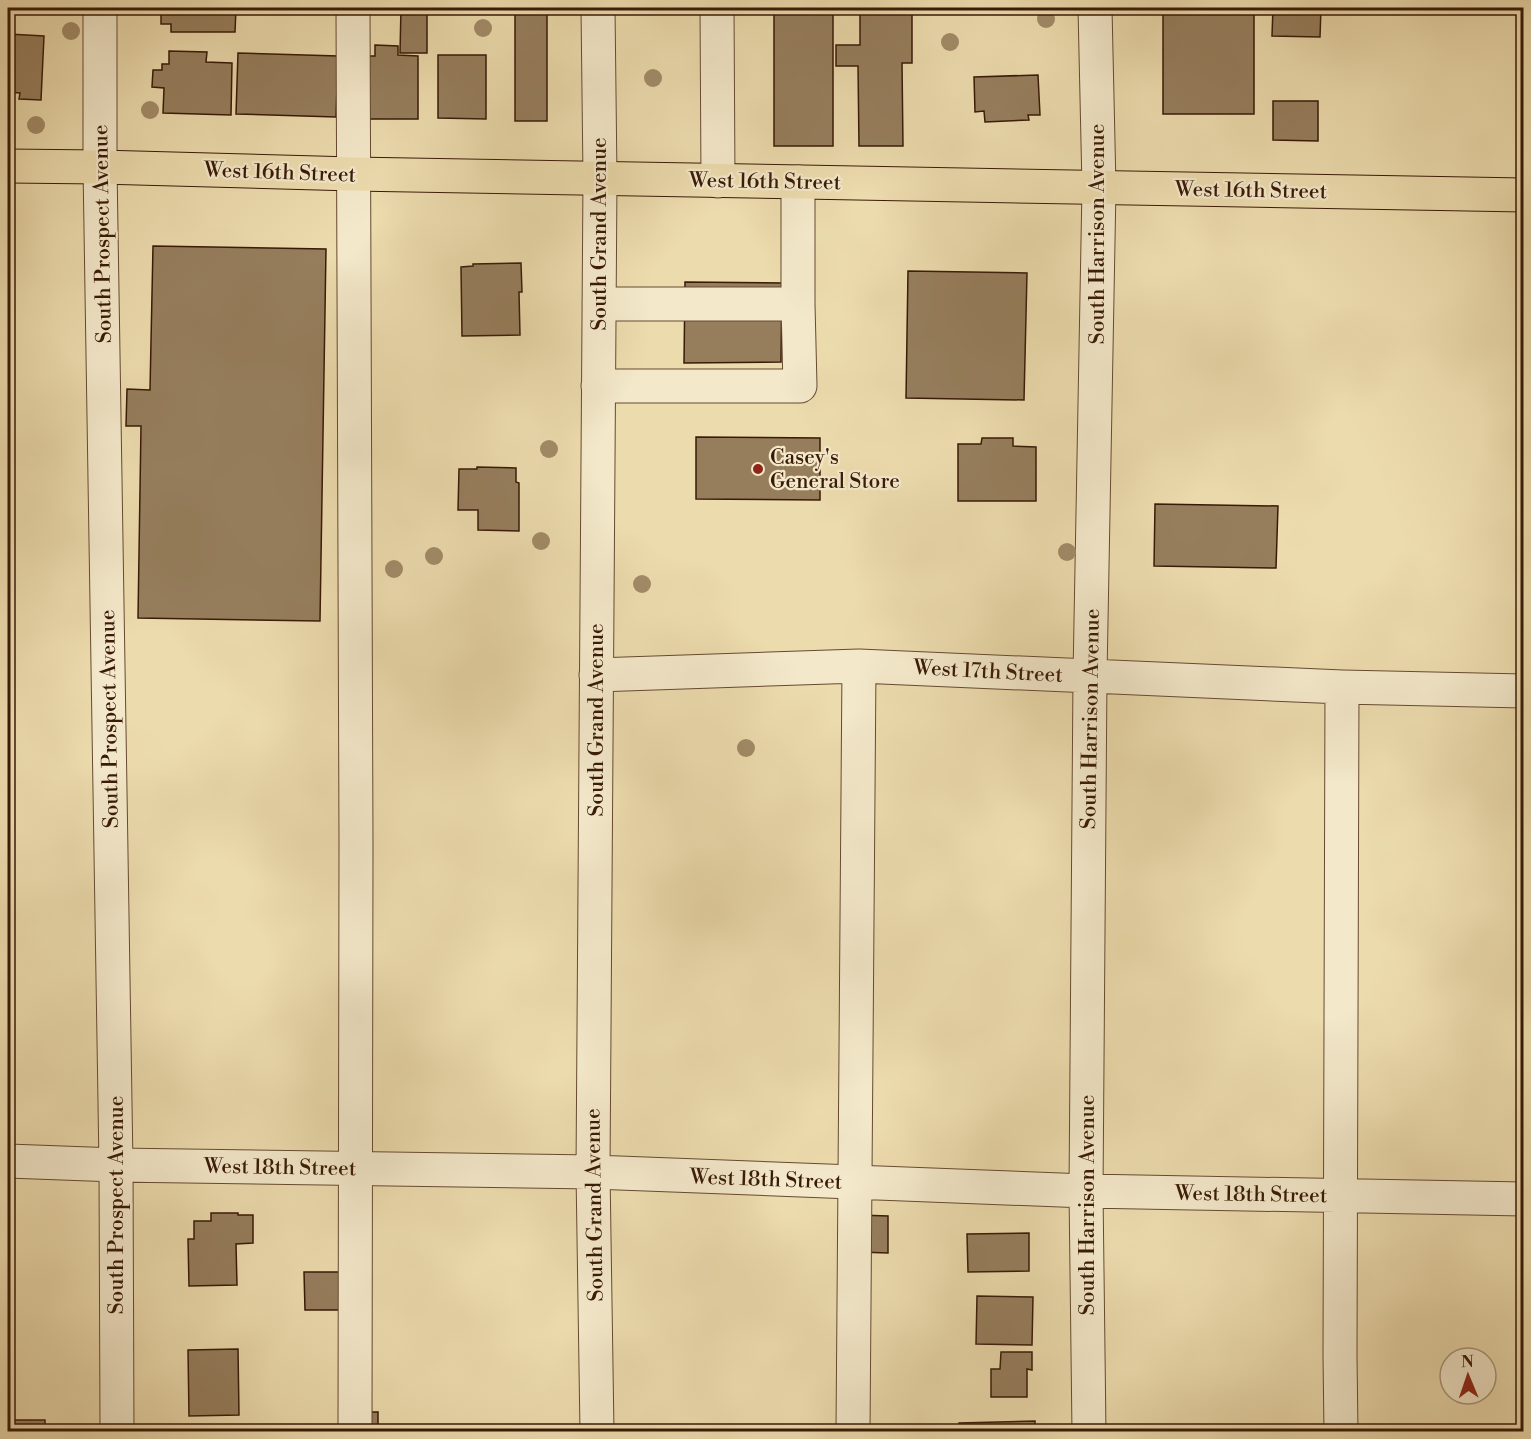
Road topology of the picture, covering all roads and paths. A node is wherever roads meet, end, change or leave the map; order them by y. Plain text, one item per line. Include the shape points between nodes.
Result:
1 (100, 8) edge
2 (353, 8) edge
3 (598, 8) edge
4 (717, 8) edge
5 (1095, 8) edge
6 (8, 166) edge
7 (100, 167) junction
8 (353, 174) junction
9 (600, 178) junction
10 (718, 181) junction
11 (798, 182) junction
12 (1099, 188) junction
13 (1524, 195) edge
14 (598, 304) junction
15 (798, 304) junction
16 (598, 386) junction
17 (859, 666) junction
18 (596, 675) junction
19 (1090, 676) junction
20 (1342, 687) junction
21 (1524, 691) edge
22 (8, 1161) edge
23 (116, 1164) junction
24 (356, 1168) junction
25 (592, 1172) junction
26 (855, 1182) junction
27 (1086, 1191) junction
28 (1340, 1196) junction
29 (1524, 1199) edge
30 (117, 1431) edge
31 (355, 1431) edge
32 (597, 1431) edge
33 (853, 1431) edge
34 (1089, 1431) edge
35 (1341, 1431) edge

1 - 7 street, South Prospect Avenue
2 - 8 street
3 - 9 street, South Grand Avenue
4 - 10 street
5 - 12 street, South Harrison Avenue
6 - 7 main road, West 16th Street
7 - 8 main road, West 16th Street
7 - 23 street, South Prospect Avenue
8 - 9 main road, West 16th Street
8 - 24 street
9 - 10 main road, West 16th Street
9 - 14 street, South Grand Avenue
10 - 11 main road, West 16th Street
11 - 12 main road, West 16th Street
11 - 15 street
12 - 13 main road, West 16th Street
12 - 19 street, South Harrison Avenue
14 - 15 street
14 - 16 street, South Grand Avenue
15 - 16 street via 800,386
16 - 18 street, South Grand Avenue
17 - 18 street, West 17th Street
17 - 19 street, West 17th Street
17 - 26 street
18 - 25 street, South Grand Avenue
19 - 20 street, West 17th Street
19 - 27 street, South Harrison Avenue
20 - 21 street, West 17th Street
20 - 28 street
22 - 23 street, West 18th Street
23 - 24 street, West 18th Street
23 - 30 street, South Prospect Avenue
24 - 25 street, West 18th Street
24 - 31 street
25 - 26 street, West 18th Street
25 - 32 street, South Grand Avenue
26 - 27 street, West 18th Street
26 - 33 street
27 - 28 street, West 18th Street
27 - 34 street, South Harrison Avenue
28 - 29 street, West 18th Street
28 - 35 street

